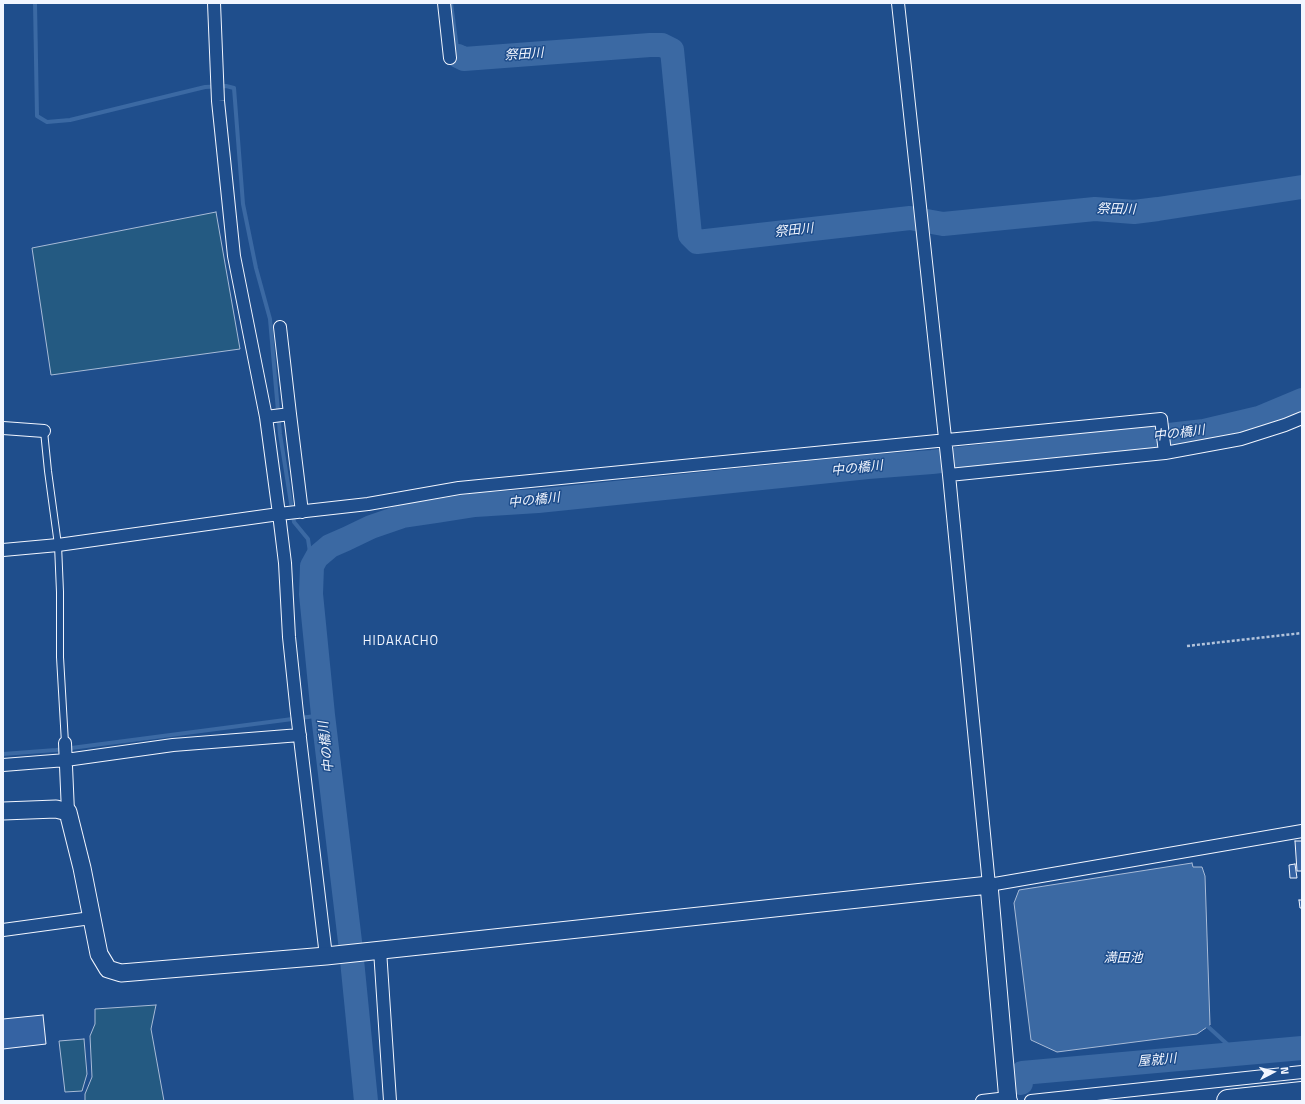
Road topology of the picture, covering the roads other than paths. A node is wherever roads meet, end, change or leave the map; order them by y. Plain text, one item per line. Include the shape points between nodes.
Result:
1 (214, 3) edge
2 (444, 3) edge
3 (898, 3) edge
4 (450, 58) dead end
5 (280, 327) dead end
6 (287, 415) junction
7 (268, 416) junction
8 (1302, 418) edge
9 (3, 428) edge
10 (44, 431) joint
11 (946, 442) junction
12 (1165, 451) junction
13 (949, 474) junction
14 (291, 513) junction
15 (58, 545) junction
16 (3, 550) edge
17 (299, 731) junction
18 (66, 753) junction
19 (3, 765) edge
20 (3, 812) edge
21 (68, 812) junction
22 (1302, 831) edge
23 (989, 886) junction
24 (91, 918) junction
25 (3, 930) edge
26 (374, 951) junction
27 (335, 955) junction
28 (1302, 1072) edge
29 (1302, 1093) edge
30 (1302, 1097) edge
31 (390, 1101) edge
32 (982, 1101) edge
33 (1009, 1101) edge
34 (1032, 1101) edge
35 (1228, 1101) edge
36 (1264, 1101) edge

1 - 7 street via 218,101 234,256
2 - 4 street
3 - 11 street
5 - 6 street
6 - 7 street
6 - 14 street
7 - 14 street
8 - 12 street via 1240,438
9 - 10 street
10 - 15 lane
11 - 12 street via 1161,419
11 - 13 street
11 - 14 street via 459,488 368,504
12 - 13 street
13 - 23 street
14 - 15 street
14 - 17 street via 285,563 289,637
15 - 16 street
15 - 18 lane via 60,657
17 - 18 street via 173,745
17 - 27 street
18 - 19 street
18 - 21 street
20 - 21 street via 56,809
21 - 24 street
22 - 23 street
23 - 26 street
23 - 33 street
24 - 25 street
24 - 27 street via 99,954 108,969 121,972
26 - 27 street
26 - 31 street
28 - 34 street
29 - 35 highway
30 - 36 highway
32 - 33 street

